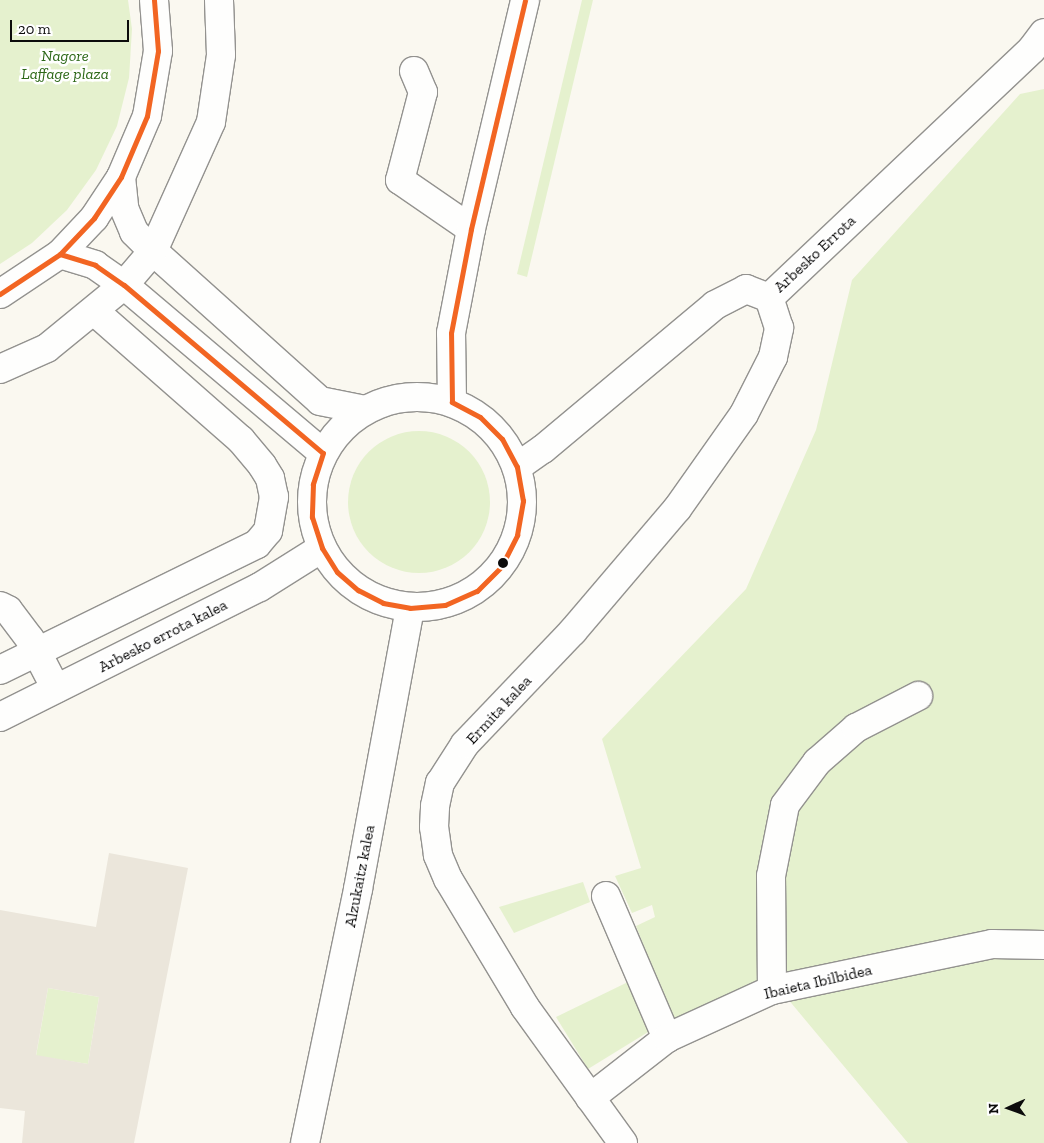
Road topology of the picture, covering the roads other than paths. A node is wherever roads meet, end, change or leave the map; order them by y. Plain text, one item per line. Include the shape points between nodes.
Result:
1 (154, 0) edge
2 (219, 0) edge
3 (525, 0) edge
4 (1040, 45) edge
5 (414, 71) dead end
6 (121, 177) junction
7 (470, 229) junction
8 (154, 251) junction
9 (60, 254) junction
10 (124, 285) junction
11 (0, 294) edge
12 (769, 298) junction
13 (94, 311) junction
14 (0, 369) edge
15 (452, 402) junction
16 (365, 410) junction
17 (323, 453) junction
18 (517, 467) junction
19 (322, 548) junction
20 (0, 606) edge
21 (410, 608) junction
22 (38, 652) junction
23 (0, 670) edge
24 (56, 689) junction
25 (918, 696) dead end
26 (0, 717) edge
27 (606, 896) dead end
28 (1044, 945) edge
29 (772, 990) junction
30 (667, 1038) junction
31 (590, 1098) junction
32 (305, 1143) edge
33 (623, 1143) edge

1 - 6 street via 158,51 147,116
2 - 8 street via 221,55 212,122
3 - 7 street
4 - 12 street, Arbesko Errota
5 - 7 street via 423,92 400,180
6 - 8 street via 124,208 134,232
6 - 9 street via 94,218
7 - 15 street via 451,333
8 - 10 street
8 - 16 street via 320,401
9 - 10 street via 95,265
9 - 11 street
10 - 13 street
10 - 17 street
12 - 18 street, Arbesko Errota via 746,289 715,305 543,449
12 - 31 street, Ermita kalea via 779,328 773,357 744,414 677,509 573,631 466,744 439,790 434,828 438,855 448,879 525,1007
13 - 14 street via 47,348
13 - 22 street via 241,440 270,478 274,497 268,531 257,544
15 - 16 street via 422,396 393,399
15 - 18 street via 480,417 502,439
16 - 17 street via 341,429
17 - 19 street via 313,484 312,517
18 - 21 street via 522,510 517,535 501,567 477,591 445,605
19 - 21 street via 337,572 358,590 383,603
19 - 24 street, Arbesko errota kalea via 260,587
20 - 22 street via 8,610
21 - 32 street, Alzukaitz kalea via 358,889
22 - 23 street
22 - 24 street
24 - 26 street, Arbesko errota kalea
25 - 29 street via 856,728 817,762 786,805 772,876
27 - 30 street
28 - 29 street, Ibaieta Ibilbidea via 992,944
29 - 30 street, Ibaieta Ibilbidea
30 - 31 street, Ibaieta Ibilbidea
31 - 33 street, Ermita kalea

